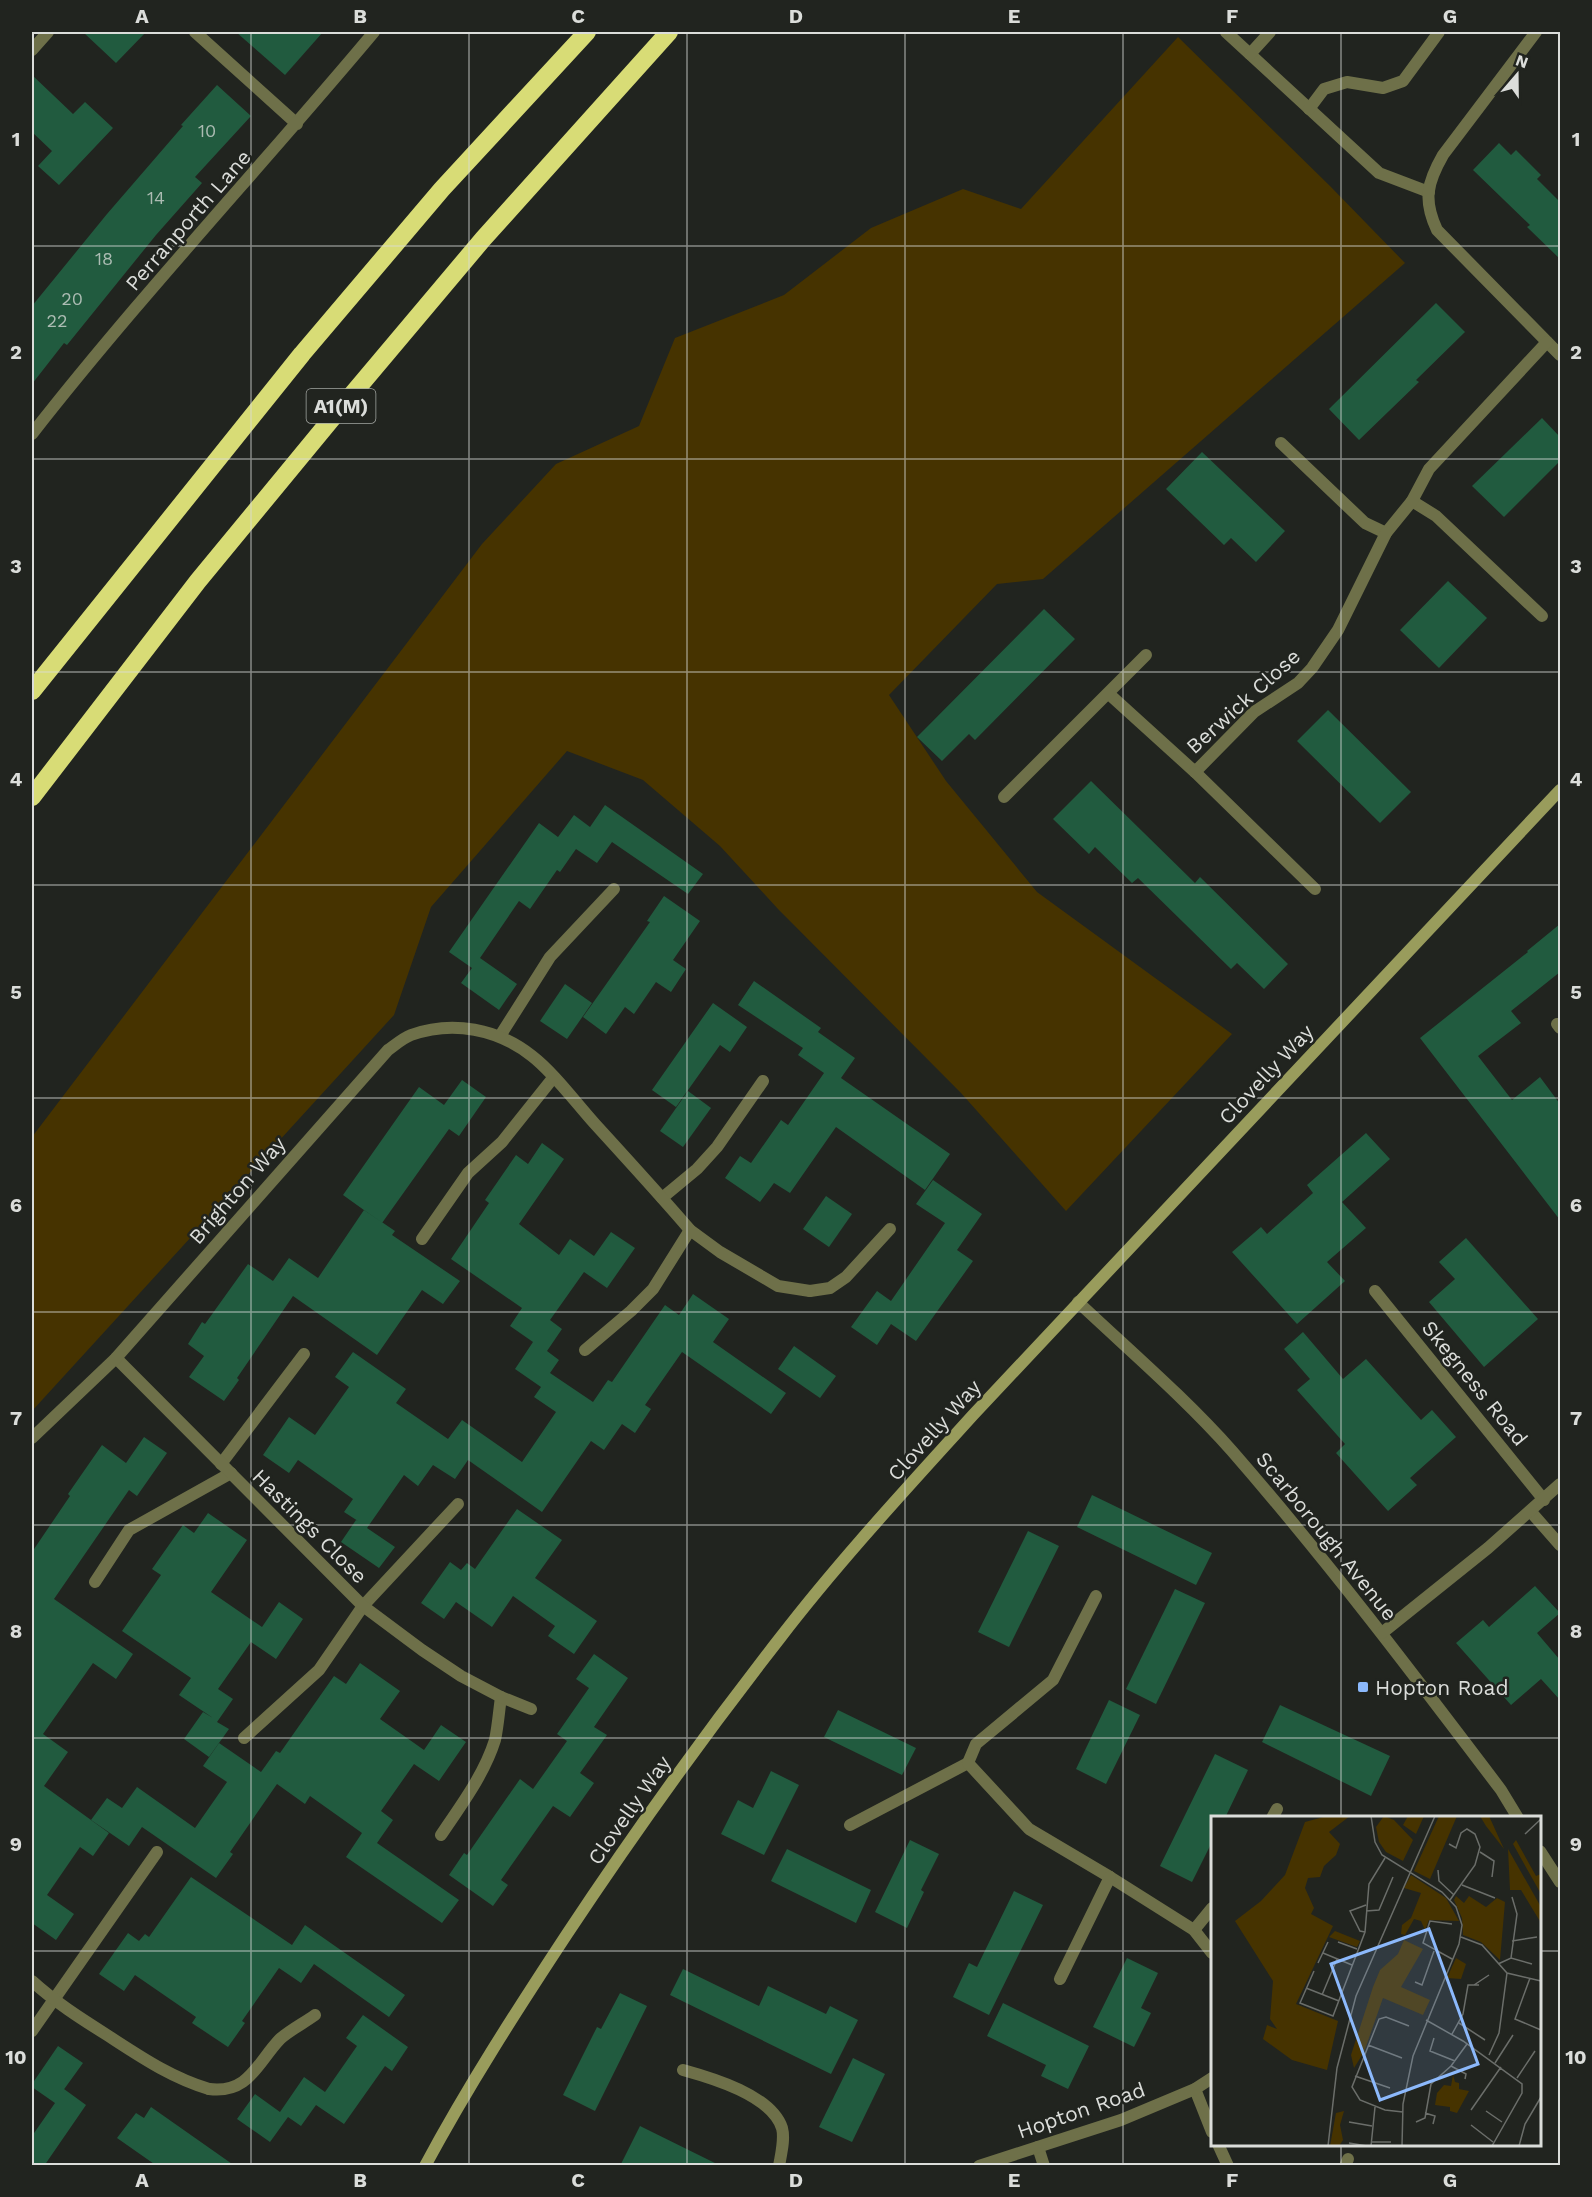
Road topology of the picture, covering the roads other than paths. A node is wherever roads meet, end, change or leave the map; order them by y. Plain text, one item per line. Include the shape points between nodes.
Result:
1 (48, 32) edge
2 (195, 32) edge
3 (374, 32) edge
4 (587, 32) edge
5 (669, 32) edge
6 (1226, 32) edge
7 (1270, 32) edge
8 (1439, 32) edge
9 (1536, 32) edge
10 (32, 50) edge
11 (1250, 54) junction
12 (1309, 109) junction
13 (297, 124) junction
14 (1429, 192) junction
15 (1547, 342) junction
16 (1560, 355) edge
17 (32, 434) edge
18 (1281, 443) dead end
19 (1412, 501) junction
20 (1386, 533) junction
21 (1542, 616) dead end
22 (1146, 655) dead end
23 (32, 691) edge
24 (1109, 694) junction
25 (1195, 772) junction
26 (1560, 790) edge
27 (32, 797) edge
28 (1004, 797) dead end
29 (614, 889) dead end
30 (1315, 890) dead end
31 (500, 1036) junction
32 (553, 1078) junction
33 (763, 1081) dead end
34 (662, 1198) junction
35 (690, 1230) junction
36 (890, 1230) dead end
37 (422, 1239) dead end
38 (1375, 1291) dead end
39 (1078, 1302) junction
40 (585, 1350) dead end
41 (304, 1354) dead end
42 (116, 1358) junction
43 (32, 1438) edge
44 (221, 1464) junction
45 (231, 1473) junction
46 (1560, 1484) edge
47 (1544, 1500) junction
48 (458, 1504) dead end
49 (1531, 1512) junction
50 (1560, 1545) edge
51 (96, 1582) dead end
52 (1096, 1596) dead end
53 (363, 1606) junction
54 (1382, 1633) junction
55 (501, 1697) junction
56 (531, 1709) dead end
57 (244, 1738) dead end
58 (968, 1762) junction
59 (1517, 1816) edge
60 (850, 1825) dead end
61 (441, 1835) dead end
62 (157, 1852) dead end
63 (1541, 1854) edge
64 (1110, 1877) junction
65 (1560, 1882) edge
66 (1211, 1909) edge
67 (1194, 1930) junction
68 (1211, 1952) edge
69 (1060, 1979) dead end
70 (32, 1981) edge
71 (53, 2000) junction
72 (315, 2015) dead end
73 (32, 2031) edge
74 (683, 2070) dead end
75 (1211, 2079) edge
76 (1195, 2089) junction
77 (1211, 2129) edge
78 (1038, 2146) junction
79 (1218, 2146) edge
80 (425, 2166) edge
81 (779, 2166) edge
82 (979, 2166) edge
83 (1044, 2166) edge
84 (1228, 2166) edge

1 - 10 street
2 - 13 street
3 - 13 street, Perranporth Lane
4 - 23 highway, A1(M) via 442,189 302,354
5 - 27 highway, A1(M) via 483,239 334,416 198,580
6 - 11 street
7 - 11 street
8 - 12 street via 1403,81 1383,88 1347,82 1324,89
9 - 14 street via 1443,155
11 - 12 street
12 - 14 street via 1379,173
13 - 17 street, Perranporth Lane via 78,375
14 - 15 street via 1429,212 1437,230
15 - 16 street
15 - 19 street, Berwick Close via 1430,469
18 - 20 street via 1365,523
19 - 20 street, Berwick Close
19 - 21 street via 1436,516
20 - 25 street, Berwick Close via 1338,630 1312,668 1298,683 1254,712
22 - 24 street
24 - 25 street, Berwick Close
24 - 28 street
25 - 30 street, Berwick Close
26 - 39 street, Clovelly Way
29 - 31 street via 550,957
31 - 32 street, Brighton Way via 534,1057
31 - 42 street, Brighton Way via 451,1027 410,1035 388,1050
32 - 34 street, Brighton Way
32 - 37 street via 502,1142 468,1173
33 - 34 street via 717,1147
34 - 35 street, Brighton Way
35 - 36 street, Brighton Way via 778,1286 810,1291 830,1288 846,1277
35 - 40 street via 653,1289
38 - 47 street, Skegness Road
39 - 54 street, Scarborough Avenue via 1231,1450
39 - 80 street, Clovelly Way via 896,1500 782,1636 702,1740 520,2006
41 - 44 street
42 - 43 street, Brighton Way
42 - 44 street, Hastings Close
44 - 45 street, Hastings Close
45 - 51 street, Hastings Close via 129,1530
45 - 53 street, Hastings Close
46 - 47 street
47 - 49 street
48 - 53 street, Hastings Close
49 - 50 street
49 - 54 street
52 - 58 street via 1053,1680 976,1744
53 - 55 street, Hastings Close via 461,1676
53 - 57 street, Hastings Close via 319,1670
54 - 59 street, Scarborough Avenue
55 - 56 street, Hastings Close
55 - 61 street via 495,1739 486,1762
58 - 60 street
58 - 64 street via 1029,1829
62 - 71 street
63 - 65 street
64 - 67 street
64 - 69 street
66 - 67 street
67 - 68 street
70 - 71 street
71 - 72 street via 152,2065 181,2080 223,2091 254,2073 281,2038
71 - 73 street
74 - 81 street via 744,2091 770,2111 782,2128
75 - 76 street, Hopton Road
76 - 77 street
76 - 78 street, Hopton Road via 1121,2120
78 - 82 street, Hopton Road
78 - 83 street
79 - 84 street

